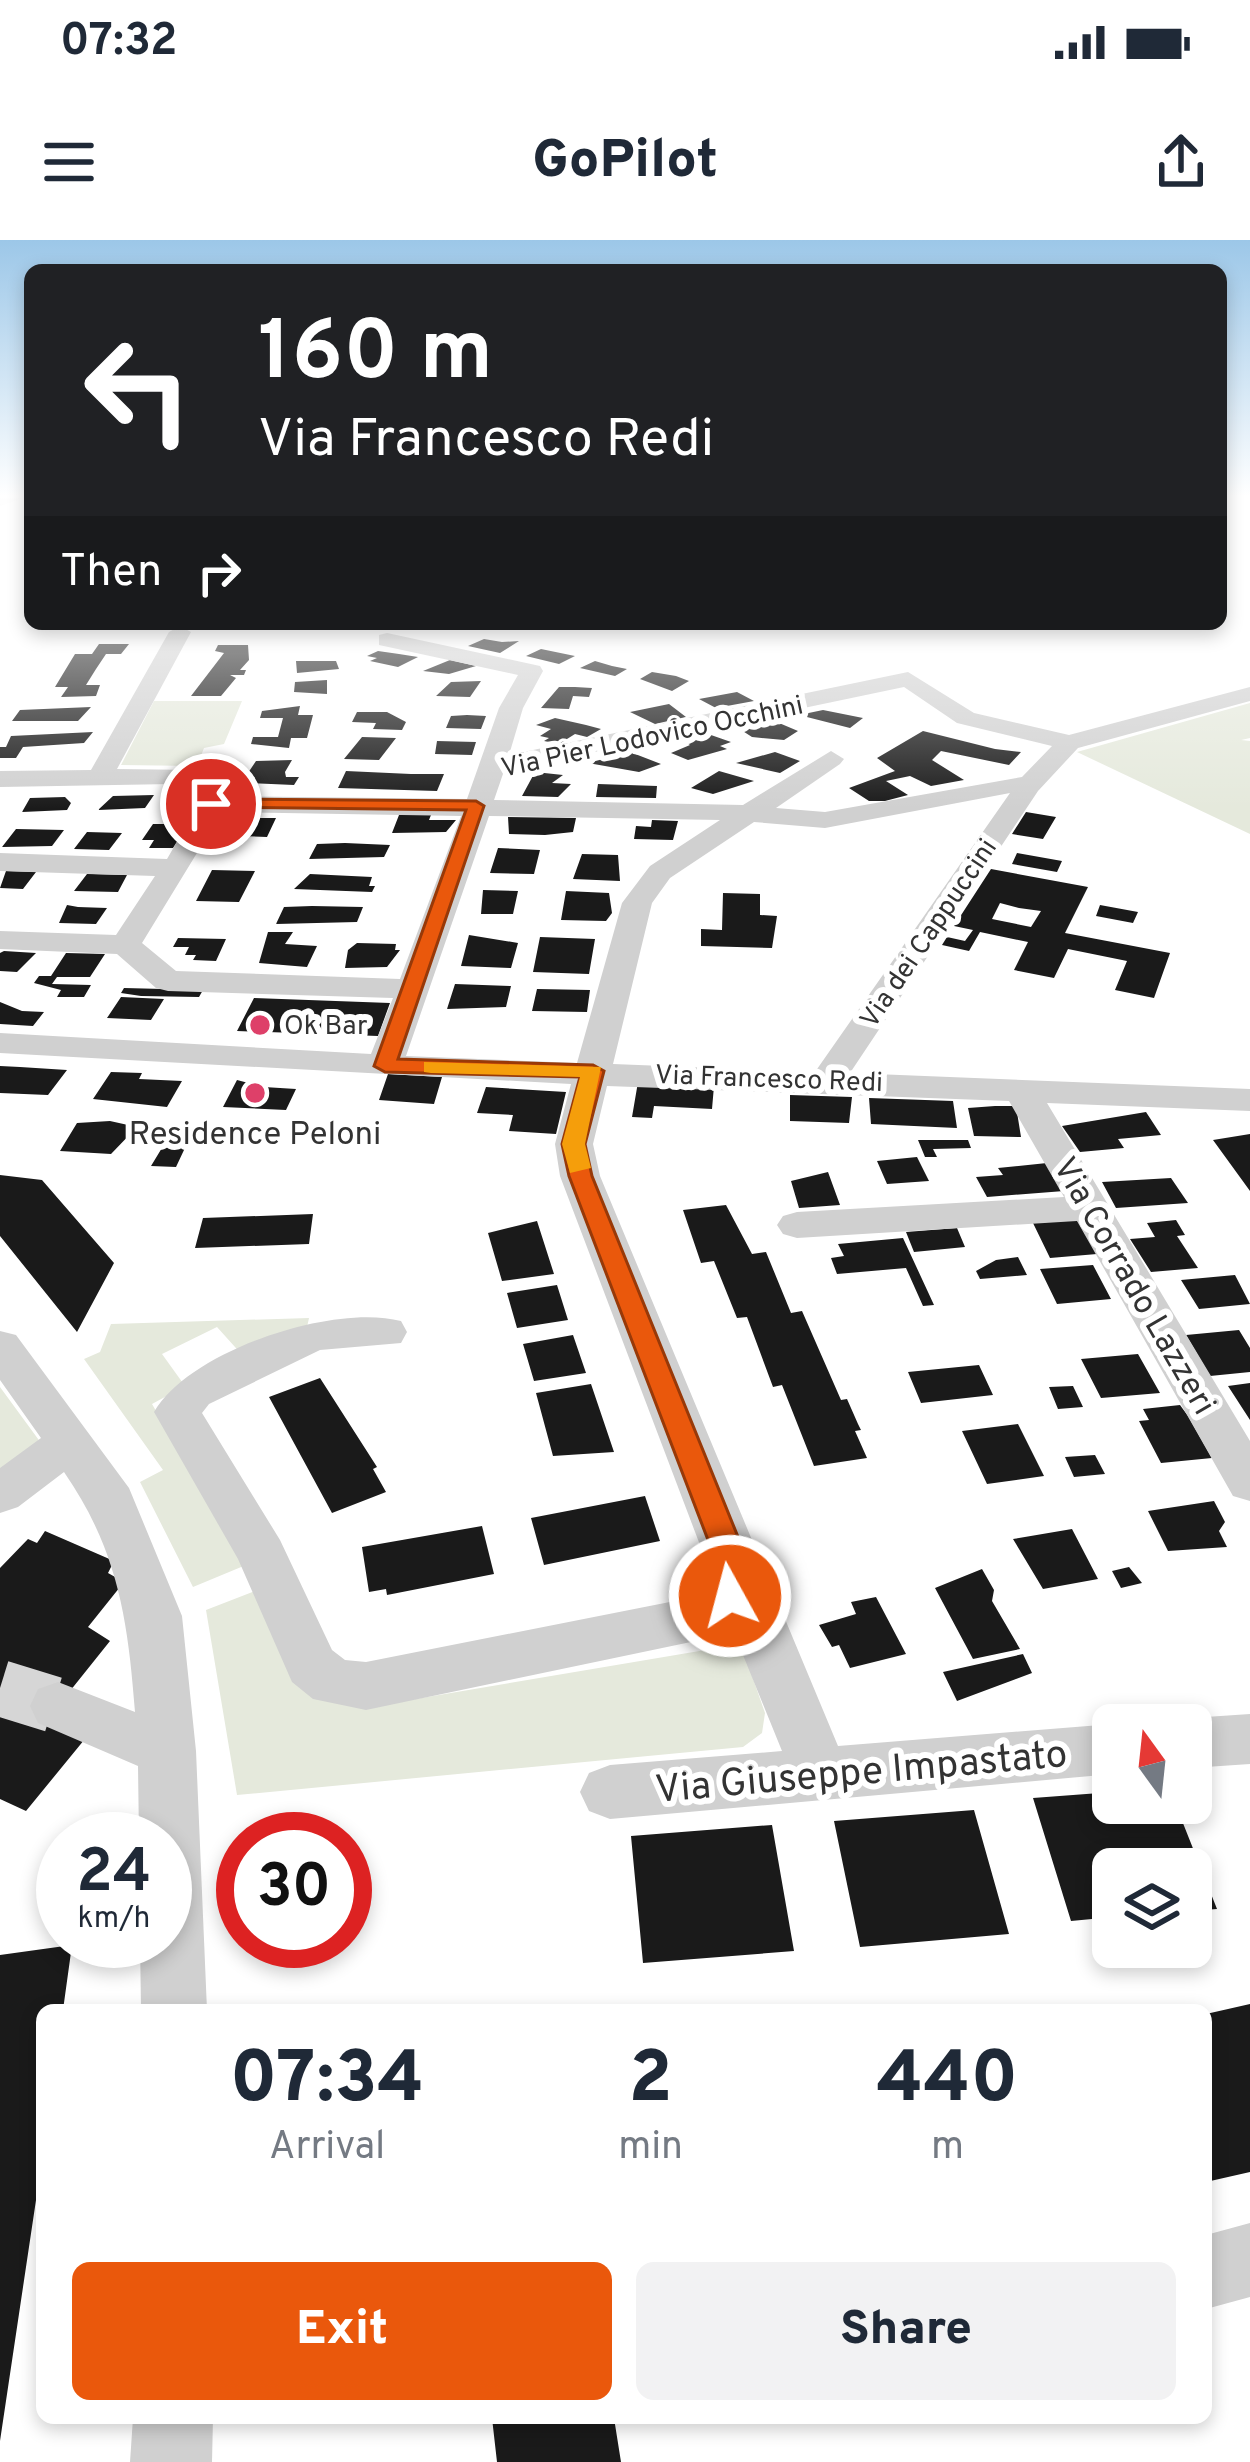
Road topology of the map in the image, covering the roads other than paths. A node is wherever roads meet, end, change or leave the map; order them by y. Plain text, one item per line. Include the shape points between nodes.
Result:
1 (180, 632) dead end
2 (387, 640) dead end
3 (1250, 694) edge
4 (1069, 743) junction
5 (831, 759) dead end
6 (493, 766) junction
7 (100, 777) junction
8 (0, 779) edge
9 (1028, 786) junction
10 (476, 806) junction
11 (207, 814) junction
12 (738, 815) junction
13 (0, 862) edge
14 (176, 868) junction
15 (0, 940) edge
16 (125, 945) junction
17 (415, 989) junction
18 (0, 1043) edge
19 (385, 1066) junction
20 (593, 1071) junction
21 (828, 1080) junction
22 (1021, 1088) junction
23 (1250, 1100) edge
24 (1091, 1208) junction
25 (797, 1226) dead end
26 (385, 1332) dead end
27 (0, 1346) edge
28 (72, 1440) junction
29 (1250, 1483) edge
30 (0, 1494) edge
31 (737, 1574) junction
32 (58, 1706) tunnel mouth
33 (1250, 1738) edge
34 (1212, 1741) edge
35 (167, 1751) junction
36 (1092, 1751) edge
37 (820, 1773) junction
38 (610, 1792) dead end
39 (174, 2004) edge
40 (1250, 2260) edge
41 (1212, 2270) edge
42 (173, 2424) edge
43 (171, 2462) edge

1 - 7 street
2 - 6 street via 532,671
3 - 4 street
4 - 6 street, Via Pier Lodovico Occhini via 966,718 908,679
4 - 9 street, Via dei Cappuccini
5 - 12 street
6 - 10 street, Via Pier Lodovico Occhini
7 - 8 street
7 - 11 street via 186,776 185,800
9 - 12 street, Via dei Cappuccini via 825,820
9 - 21 street, Via dei Cappuccini
10 - 11 street, Via dei Cappuccini
10 - 12 street, Via dei Cappuccini
10 - 17 street, Via Pier Lodovico Occhini
11 - 14 street
12 - 20 street via 660,872 637,903
13 - 14 street
14 - 16 street
15 - 16 street
16 - 17 street via 168,981
17 - 19 street, Via Pier Lodovico Occhini
18 - 19 street, Via Francesco Redi
19 - 20 street, Via Francesco Redi
20 - 21 street, Via Francesco Redi
20 - 31 street via 574,1144 580,1176
21 - 22 street, Via Francesco Redi
22 - 23 street, Via Francesco Redi
22 - 24 street, Via Corrado Lazzeri
24 - 25 street
24 - 29 street, Via Corrado Lazzeri
26 - 31 street via 313,1335 194,1392 177,1412 262,1553 311,1666 333,1682 366,1686 710,1616 730,1596
27 - 28 street
28 - 30 street
28 - 35 street via 111,1501 155,1616
31 - 37 street
32 - 35 street
33 - 34 street
35 - 39 street
36 - 37 street, Via Giuseppe Impastato
37 - 38 street, Via Giuseppe Impastato
40 - 41 street
42 - 43 street

